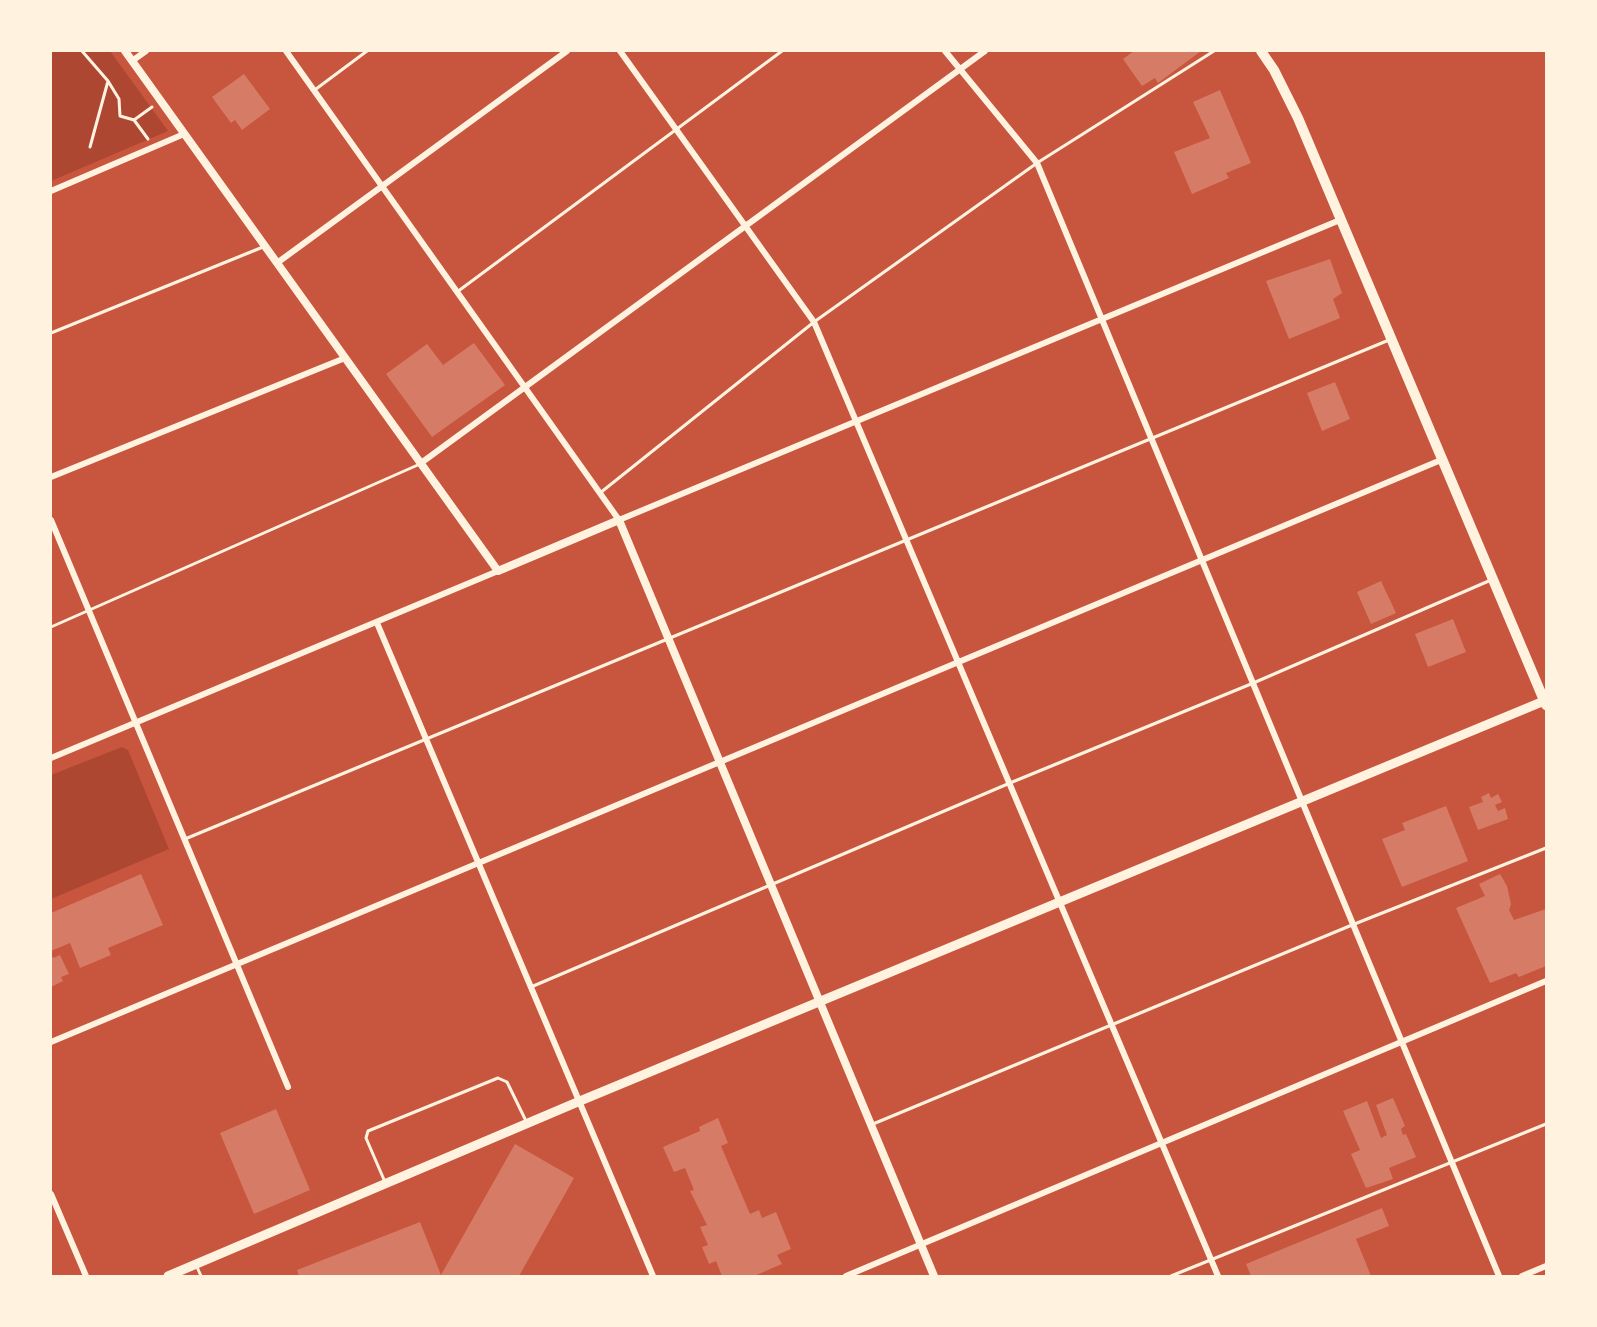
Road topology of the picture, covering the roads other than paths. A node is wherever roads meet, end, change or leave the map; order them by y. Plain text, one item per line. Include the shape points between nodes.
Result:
1 (125, 51) edge
2 (146, 51) edge
3 (286, 51) edge
4 (367, 51) edge
5 (567, 51) edge
6 (620, 51) edge
7 (782, 51) edge
8 (945, 51) edge
9 (985, 51) edge
10 (1214, 51) edge
11 (1261, 51) edge
12 (132, 61) junction
13 (959, 70) junction
14 (314, 91) junction
15 (676, 129) junction
16 (184, 134) junction
17 (1037, 163) junction
18 (382, 186) junction
19 (51, 191) edge
20 (1340, 220) junction
21 (745, 226) junction
22 (265, 246) junction
23 (277, 263) junction
24 (457, 292) junction
25 (1100, 318) junction
26 (814, 322) junction
27 (51, 333) edge
28 (1390, 340) junction
29 (345, 358) junction
30 (525, 387) junction
31 (857, 422) junction
32 (1149, 437) junction
33 (1441, 460) junction
34 (421, 463) junction
35 (51, 477) edge
36 (600, 493) junction
37 (51, 520) edge
38 (619, 520) junction
39 (906, 539) junction
40 (1200, 561) junction
41 (498, 571) junction
42 (1492, 579) junction
43 (90, 612) junction
44 (377, 623) junction
45 (51, 627) edge
46 (669, 640) junction
47 (958, 662) junction
48 (1251, 684) junction
49 (1546, 702) edge
50 (136, 723) junction
51 (427, 739) junction
52 (51, 758) edge
53 (720, 762) junction
54 (1010, 783) junction
55 (1300, 801) junction
56 (185, 839) junction
57 (1546, 848) edge
58 (479, 863) junction
59 (771, 886) junction
60 (1060, 902) junction
61 (1352, 925) junction
62 (237, 964) junction
63 (1546, 981) edge
64 (531, 987) junction
65 (820, 1003) junction
66 (1112, 1024) junction
67 (51, 1042) edge
68 (1402, 1043) junction
69 (288, 1087) dead end
70 (580, 1101) junction
71 (527, 1124) junction
72 (1546, 1124) edge
73 (871, 1125) junction
74 (1162, 1144) junction
75 (1452, 1163) junction
76 (386, 1184) junction
77 (51, 1194) edge
78 (921, 1245) junction
79 (1212, 1260) junction
80 (196, 1264) junction
81 (1546, 1266) edge
82 (86, 1276) edge
83 (168, 1276) edge
84 (201, 1276) edge
85 (653, 1276) edge
86 (846, 1276) edge
87 (934, 1276) edge
88 (1171, 1276) edge
89 (1218, 1276) edge
90 (1499, 1276) edge
91 (1522, 1276) edge

1 - 12 street
2 - 12 street
3 - 14 street
4 - 14 lane
5 - 18 street
6 - 15 street
7 - 15 lane
8 - 13 street
9 - 13 street
10 - 17 lane
11 - 20 main road via 1298,118
12 - 16 street
13 - 17 street
13 - 21 street
14 - 18 street
15 - 21 street
15 - 24 lane
16 - 19 street
16 - 22 street
17 - 25 street
17 - 26 lane
18 - 23 street
18 - 24 street
20 - 25 street
20 - 28 main road
21 - 26 street
21 - 30 street
22 - 23 street
22 - 27 lane
23 - 29 street
24 - 30 street
25 - 31 street
25 - 32 street
26 - 31 street
26 - 36 lane
28 - 32 lane
28 - 33 main road
29 - 34 street
29 - 35 street
30 - 34 street
30 - 36 street
31 - 38 street
31 - 39 street
32 - 39 lane
32 - 40 street
33 - 40 street
33 - 42 main road
34 - 41 street
34 - 43 lane
36 - 38 street
37 - 43 street
38 - 41 street
38 - 46 street
39 - 46 lane
39 - 47 street
40 - 47 street
40 - 48 street
41 - 44 street
42 - 48 lane
42 - 49 main road
43 - 45 lane
43 - 50 street
44 - 50 street
44 - 51 street
46 - 51 lane
46 - 53 street
47 - 53 street
47 - 54 street
48 - 54 lane
48 - 55 street
49 - 55 main road
50 - 52 street
50 - 56 street
51 - 56 lane
51 - 58 street
53 - 58 street
53 - 59 street
54 - 59 lane
54 - 60 street
55 - 60 main road
55 - 61 street
56 - 62 street
57 - 61 lane
58 - 62 street
58 - 64 street
59 - 64 lane
59 - 65 street
60 - 65 main road
60 - 66 street
61 - 66 lane
61 - 68 street
62 - 67 street
62 - 69 street
63 - 68 street
64 - 70 street
65 - 70 main road
65 - 73 street
66 - 73 lane
66 - 74 street
68 - 74 street
68 - 75 street
70 - 71 main road
70 - 85 street
71 - 76 main road
71 - 76 lane via 507,1082 498,1078 368,1131 366,1138
72 - 75 lane
73 - 78 street
74 - 78 street
74 - 79 street
75 - 79 lane
75 - 90 street
76 - 80 main road
77 - 82 street
78 - 86 street
78 - 87 street
79 - 88 lane
79 - 89 street
80 - 83 main road
80 - 84 lane
81 - 91 street

